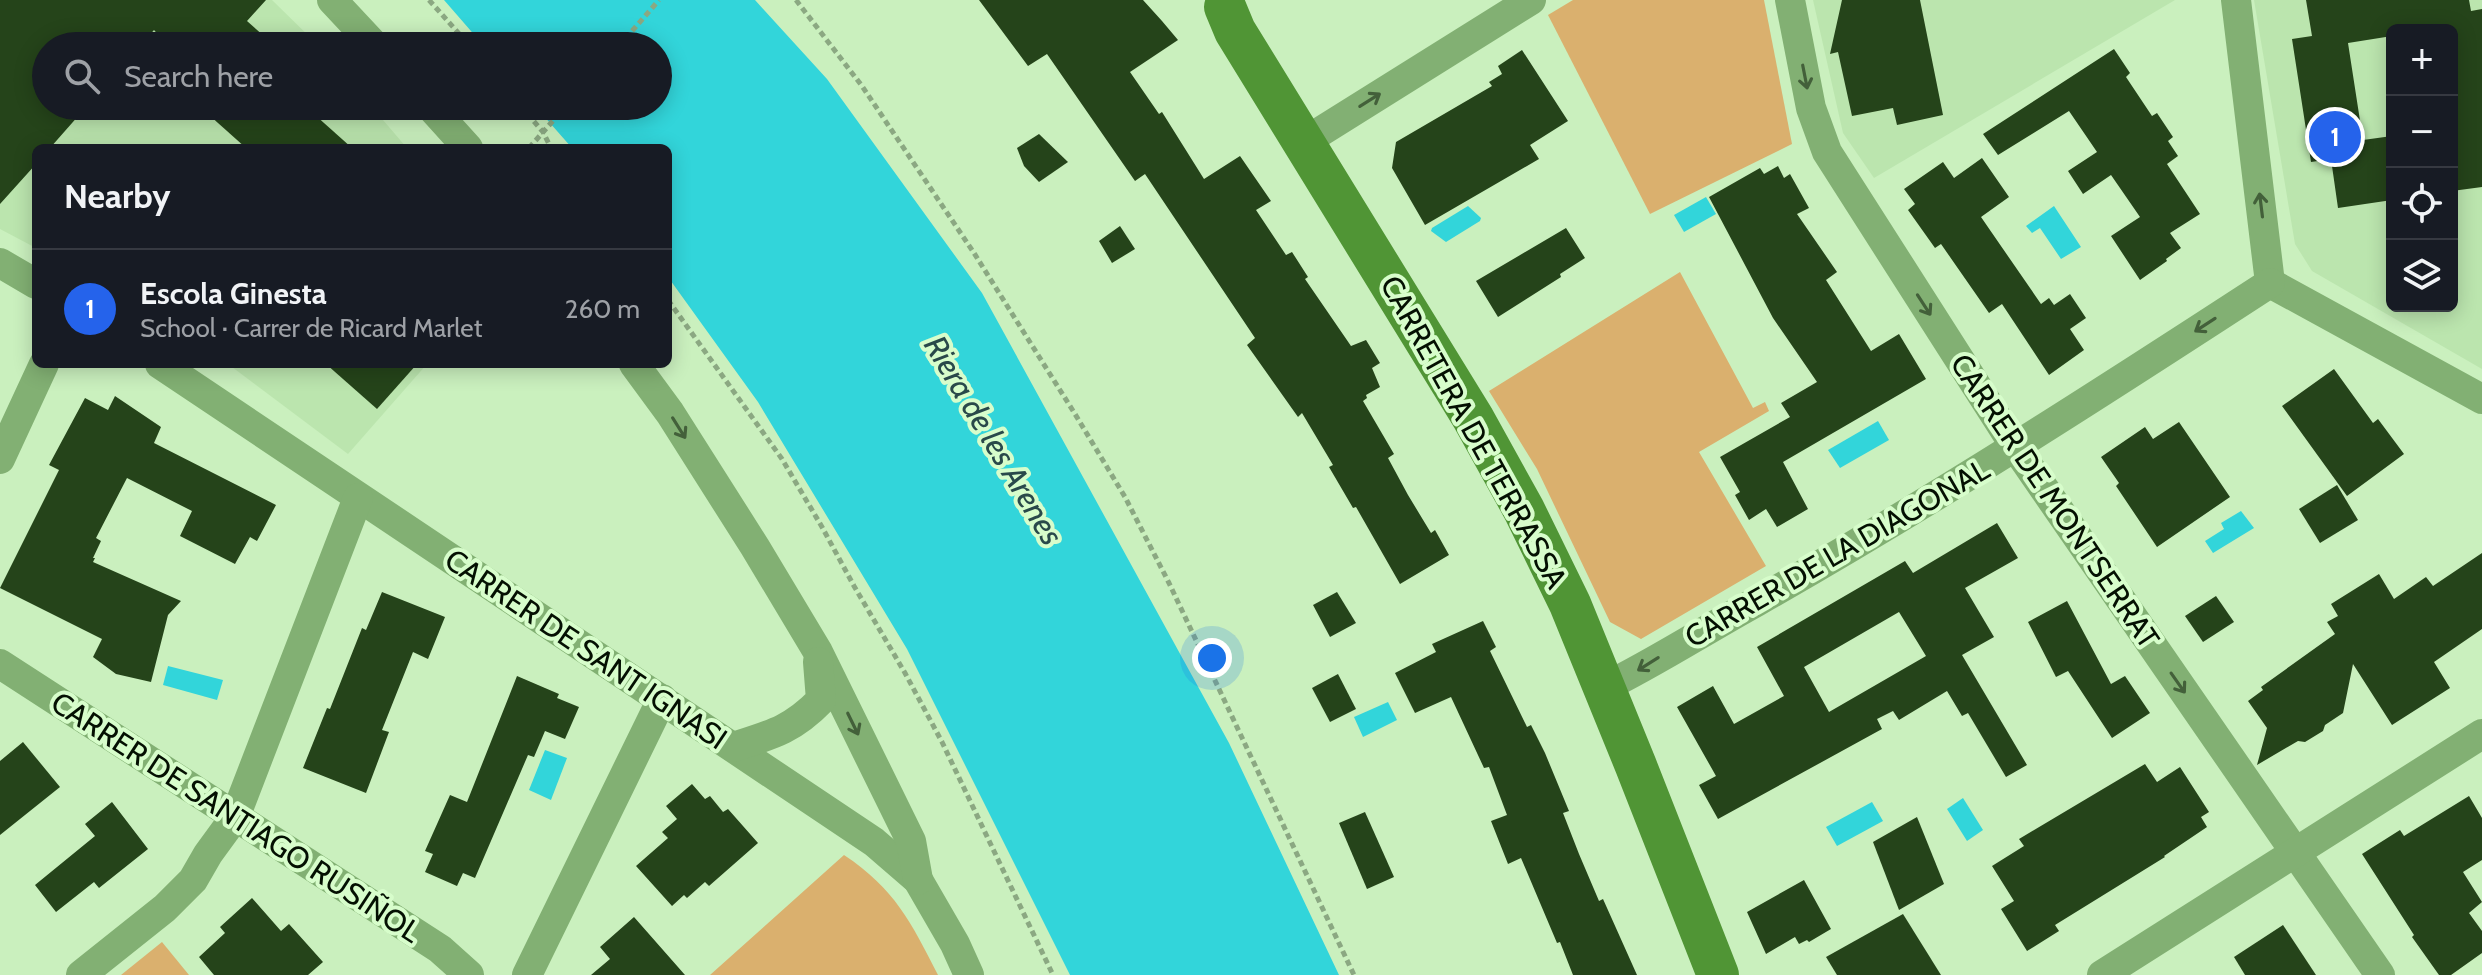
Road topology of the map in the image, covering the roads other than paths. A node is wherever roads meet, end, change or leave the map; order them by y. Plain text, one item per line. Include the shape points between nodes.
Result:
1 (332, 0) edge
2 (1531, 0) edge
3 (1790, 0) edge
4 (2236, 0) edge
5 (1223, 3) edge
6 (362, 32) edge
7 (443, 120) edge
8 (1304, 142) junction
9 (464, 144) edge
10 (0, 263) edge
11 (32, 282) edge
12 (2270, 283) junction
13 (42, 368) edge
14 (166, 368) edge
15 (637, 368) edge
16 (2482, 399) edge
17 (2016, 448) junction
18 (0, 459) edge
19 (358, 498) junction
20 (818, 652) junction
21 (0, 664) edge
22 (1603, 688) junction
23 (662, 699) junction
24 (2482, 734) edge
25 (733, 747) junction
26 (235, 817) junction
27 (2295, 853) junction
28 (918, 880) junction
29 (81, 975) edge
30 (469, 975) edge
31 (527, 975) edge
32 (969, 975) edge
33 (1718, 975) edge
34 (2102, 975) edge
35 (2380, 975) edge

1 - 6 street
8 -> 2 street
3 -> 17 street, CARRER DE MONTSERRAT via 1811,108 1827,152
12 -> 4 street
5 - 8 street, CARRETERA DE TERRASSA
7 - 9 street
8 - 22 street, CARRETERA DE TERRASSA via 1505,474 1570,604
10 - 11 street
12 - 16 street
12 -> 17 street, CARRER DE LA DIAGONAL
13 - 18 street
14 - 19 street, CARRER DE SANT IGNASI
15 -> 20 street
17 -> 22 street, CARRER DE LA DIAGONAL
17 -> 27 street, CARRER DE MONTSERRAT
19 - 23 street, CARRER DE SANT IGNASI
19 - 26 street
20 - 25 street via 821,700 784,730
20 -> 28 street via 911,841
21 - 26 street, CARRER DE SANTIAGO RUSIÑOL
22 - 33 street, CARRETERA DE TERRASSA
23 - 25 street, CARRER DE SANT IGNASI
23 - 31 street
24 - 27 street
25 - 28 street, CARRER DE SANT IGNASI via 874,842
26 - 29 street via 193,880
26 - 30 street, CARRER DE SANTIAGO RUSIÑOL via 440,949
27 - 34 street
27 - 35 street, CARRER DE MONTSERRAT
28 - 32 street, CARRER DE SANT IGNASI

